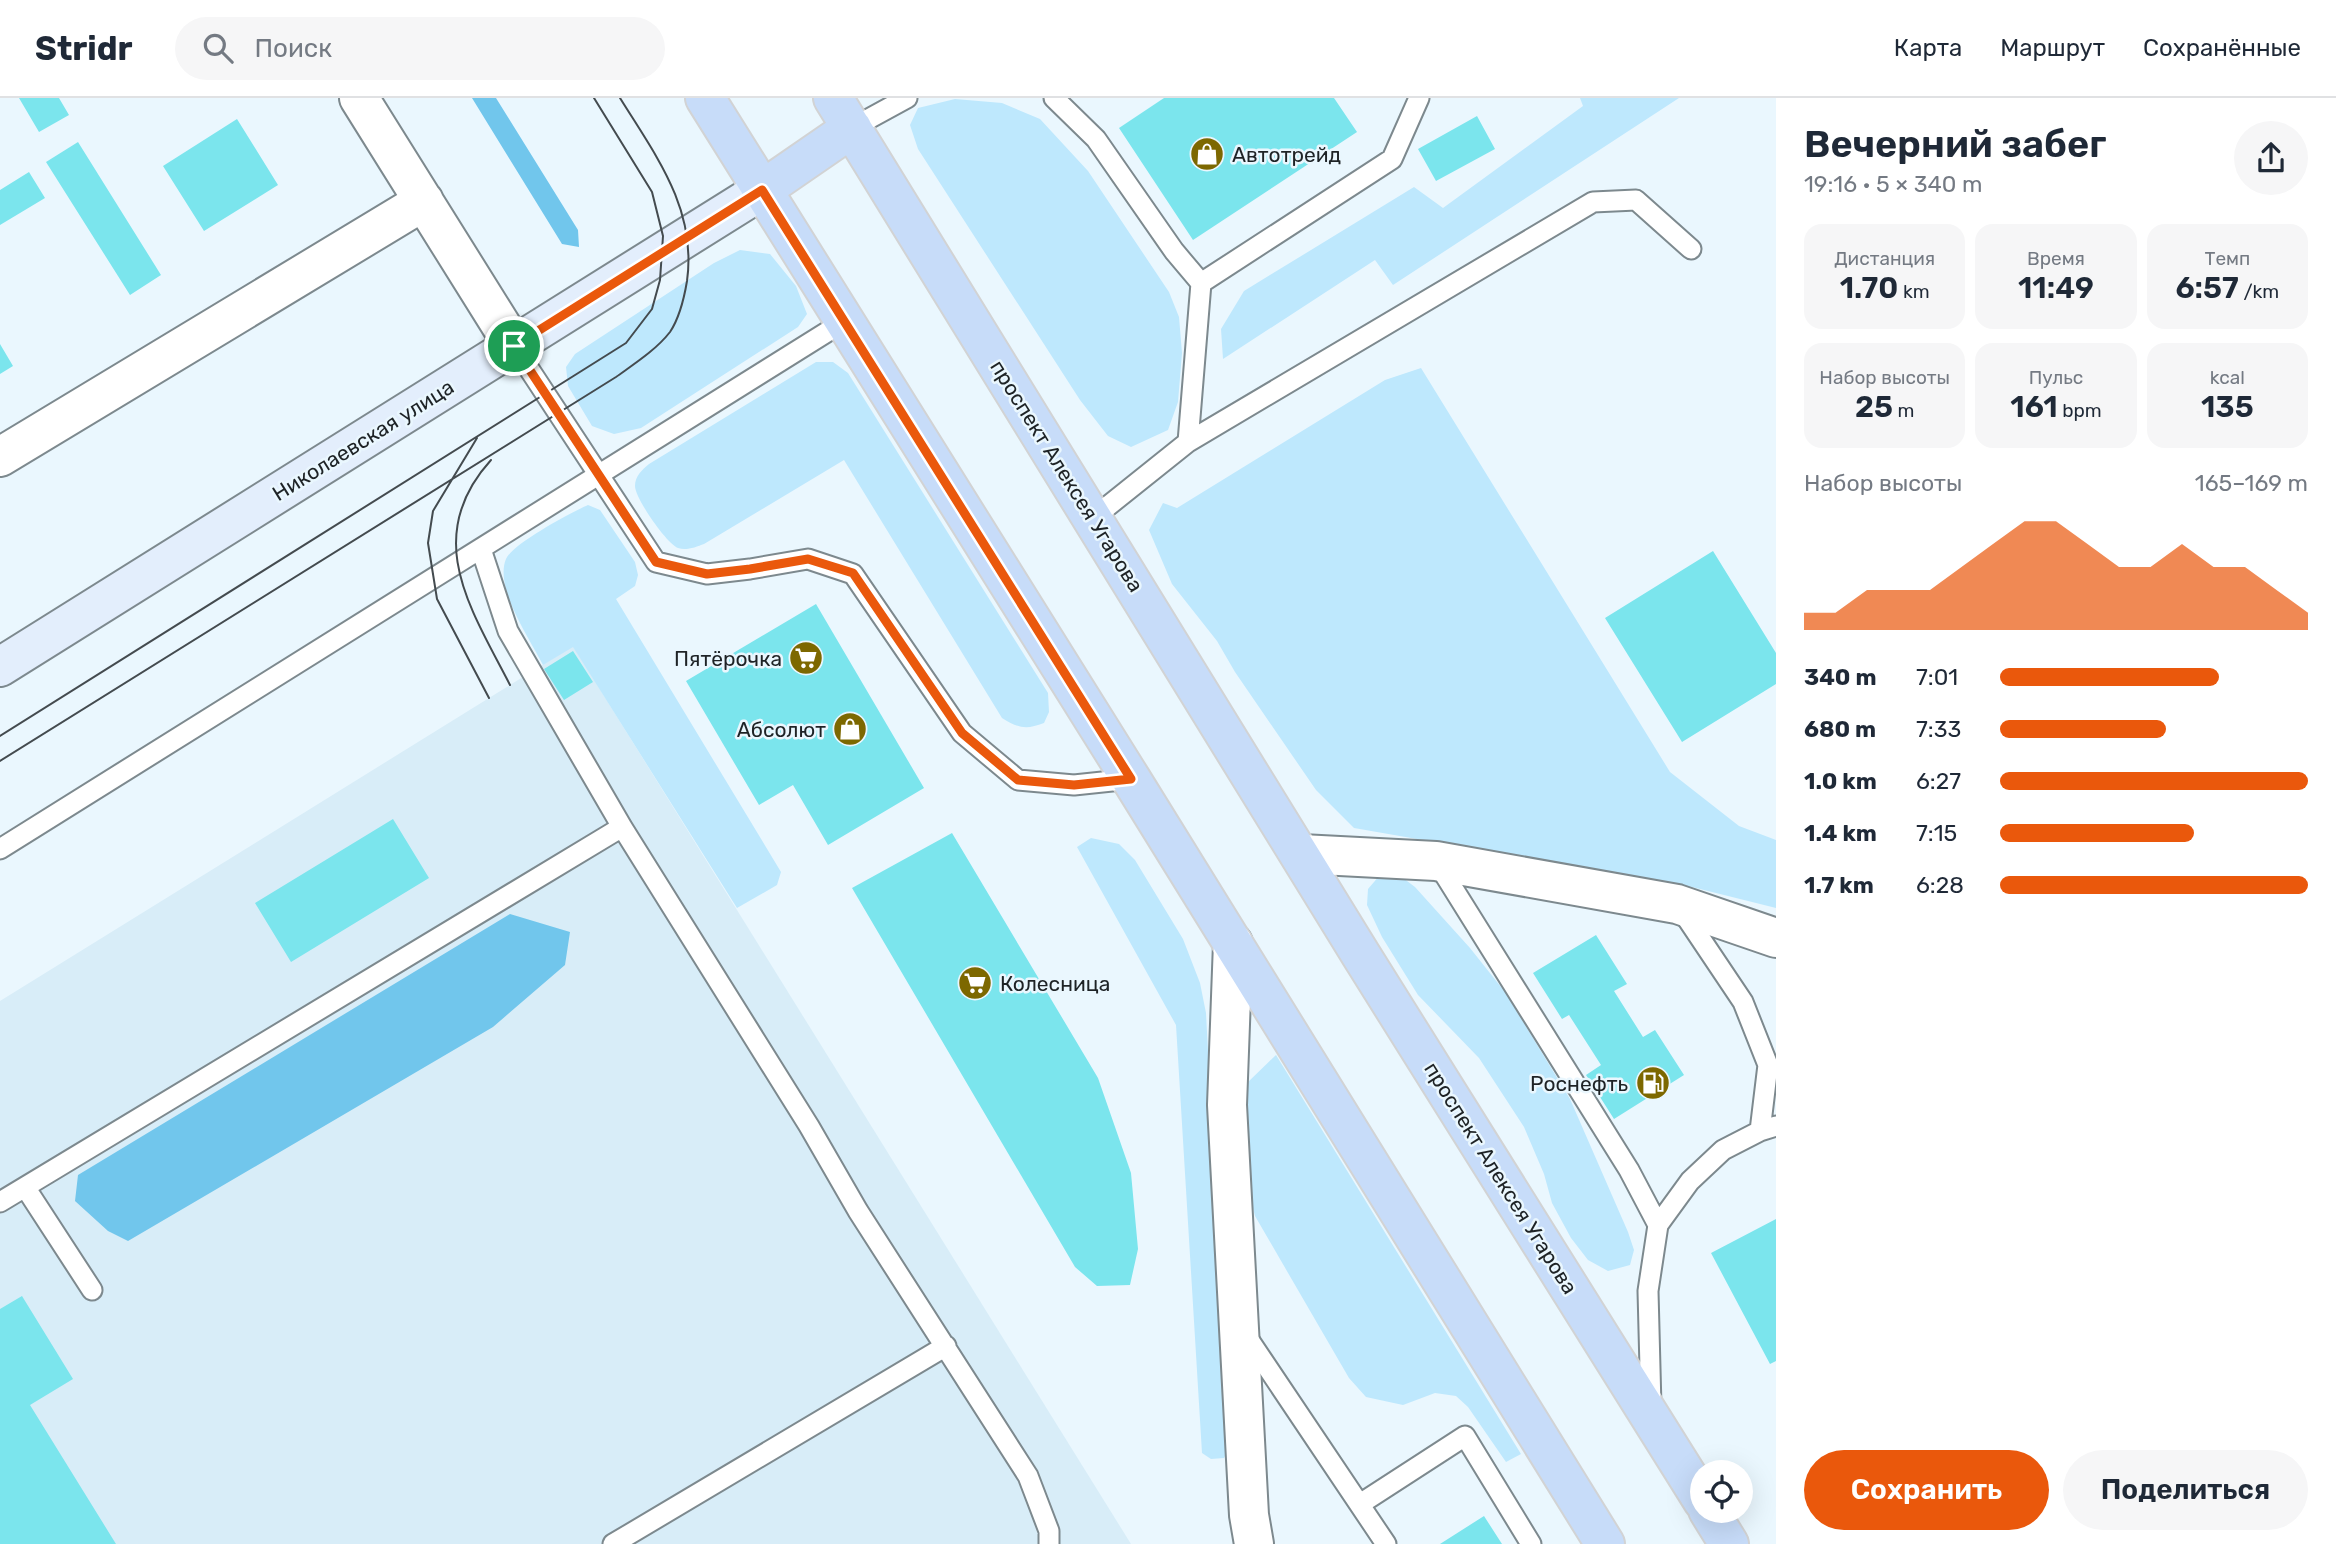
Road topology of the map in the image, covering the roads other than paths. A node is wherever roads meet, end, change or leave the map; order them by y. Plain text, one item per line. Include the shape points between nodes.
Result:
1 (359, 98) edge
2 (705, 98) edge
3 (907, 98) edge
4 (1054, 98) edge
5 (1419, 98) edge
6 (843, 113) edge
7 (762, 190) junction
8 (424, 201) junction
9 (1691, 249) dead end
10 (1201, 283) junction
11 (844, 322) junction
12 (514, 346) junction
13 (1188, 442) junction
14 (0, 457) edge
15 (599, 475) junction
16 (1093, 518) junction
17 (481, 549) junction
18 (0, 667) edge
19 (1131, 779) junction
20 (622, 827) junction
21 (0, 849) edge
22 (1301, 854) junction
23 (1436, 862) junction
24 (1677, 904) junction
25 (1776, 938) edge
26 (1233, 943) junction
27 (1768, 1129) edge
28 (25, 1186) junction
29 (0, 1202) edge
30 (1658, 1225) junction
31 (92, 1290) dead end
32 (1238, 1325) junction
33 (946, 1346) junction
34 (1652, 1418) junction
35 (1690, 1480) edge
36 (1360, 1504) junction
37 (1716, 1523) edge
38 (613, 1544) edge
39 (1049, 1544) edge
40 (1254, 1544) edge
41 (1386, 1544) edge
42 (1531, 1544) edge
43 (1605, 1544) edge
44 (1729, 1544) edge

1 - 8 street
2 - 7 main road
3 - 6 lane
4 - 10 lane via 1096,139
5 - 10 lane via 1392,159
6 - 7 main road
6 - 16 main road, проспект Алексея Угарова
7 - 11 main road
7 - 12 main road, Николаевская улица
8 - 12 street
8 - 14 street
9 - 13 lane via 1636,200 1593,202
10 - 13 lane
11 - 15 lane
11 - 19 main road
12 - 15 lane
12 - 18 main road, Николаевская улица
13 - 16 lane
15 - 17 lane
15 - 19 lane via 656,562 707,574 808,559 853,573 962,733 1018,780 1074,785
16 - 22 main road, проспект Алексея Угарова
17 - 20 lane via 508,631
17 - 21 lane
19 - 26 main road
20 - 28 lane
20 - 33 lane
22 - 23 street
22 - 34 main road, проспект Алексея Угарова
23 - 24 street
23 - 30 lane via 1629,1170
24 - 25 street
24 - 27 lane via 1743,1002 1768,1065
26 - 32 street via 1227,1105
26 - 43 main road
27 - 30 lane via 1723,1150 1690,1181
28 - 29 lane
28 - 31 lane
30 - 34 lane via 1648,1291
32 - 36 lane
32 - 40 street
33 - 38 lane
33 - 39 lane via 1028,1476 1049,1531
34 - 35 main road, проспект Алексея Угарова
36 - 41 lane
36 - 42 lane via 1465,1436
37 - 44 main road

